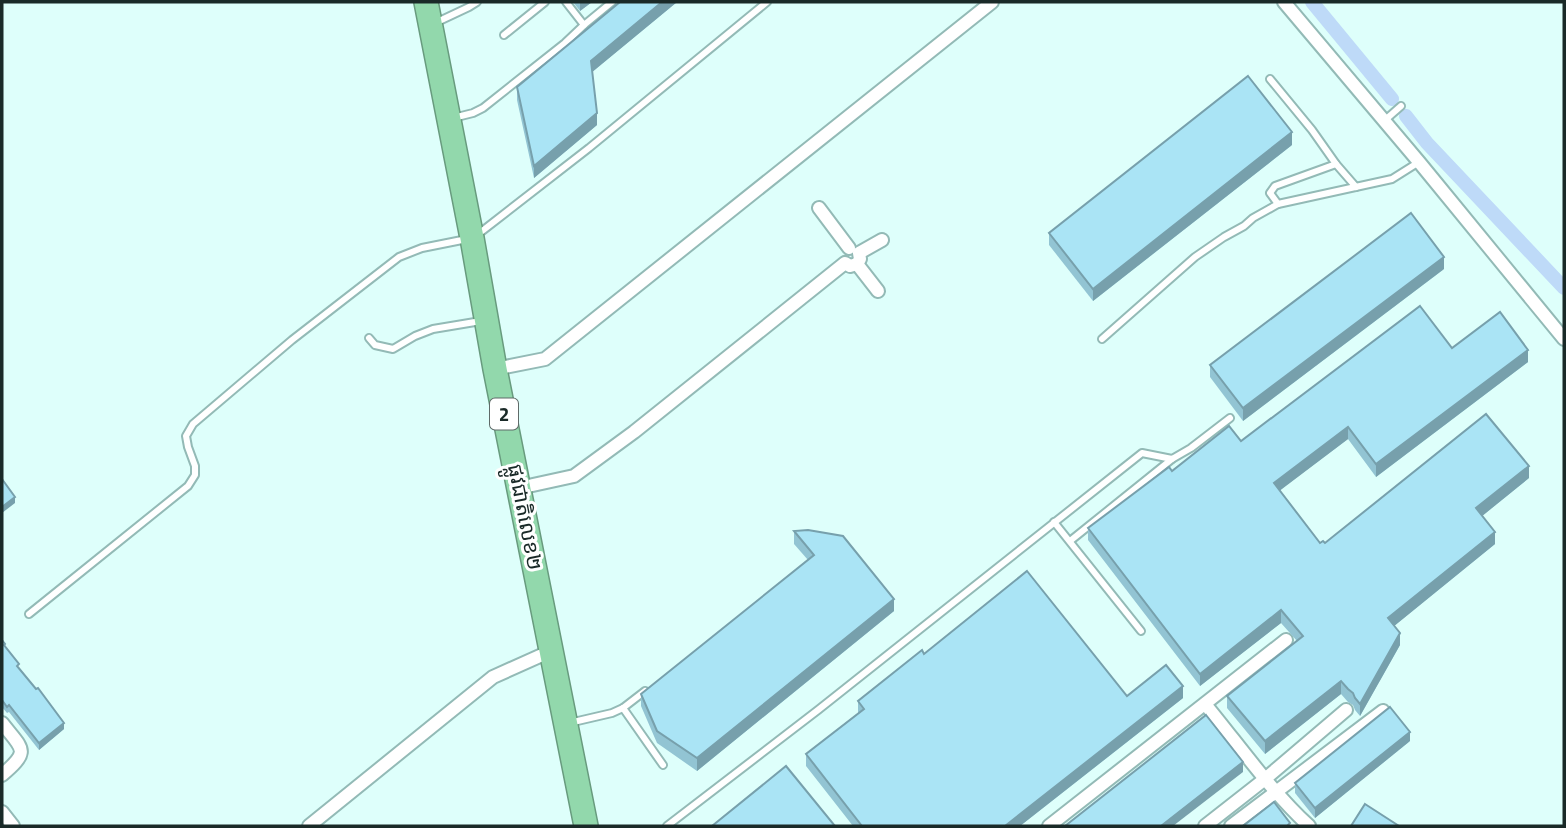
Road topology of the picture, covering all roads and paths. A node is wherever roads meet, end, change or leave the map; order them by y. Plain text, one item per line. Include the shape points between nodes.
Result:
1 (426, 2) edge
2 (477, 2) edge
3 (545, 2) edge
4 (566, 2) edge
5 (612, 2) edge
6 (767, 2) edge
7 (992, 2) edge
8 (1284, 2) edge
9 (431, 25) junction
10 (584, 25) junction
11 (504, 35) dead end
12 (1270, 79) dead end
13 (1401, 106) dead end
14 (448, 119) junction
15 (1384, 121) junction
16 (1419, 162) junction
17 (1336, 164) junction
18 (1356, 187) junction
19 (1278, 204) junction
20 (819, 208) dead end
21 (472, 238) junction
22 (882, 240) dead end
23 (852, 257) junction
24 (878, 291) dead end
25 (486, 320) junction
26 (369, 338) dead end
27 (1102, 339) dead end
28 (1564, 339) edge
29 (495, 369) junction
30 (1230, 418) dead end
31 (1172, 459) junction
32 (519, 488) junction
33 (1054, 522) junction
34 (1070, 541) junction
35 (29, 614) dead end
36 (1141, 631) dead end
37 (1286, 640) dead end
38 (551, 651) junction
39 (655, 683) edge
40 (1205, 704) junction
41 (623, 708) junction
42 (1346, 710) dead end
43 (1383, 711) edge
44 (2, 723) edge
45 (566, 724) junction
46 (663, 765) dead end
47 (2, 775) edge
48 (1265, 779) junction
49 (1275, 792) junction
50 (2, 812) edge
51 (13, 826) edge
52 (309, 826) edge
53 (586, 826) edge
54 (667, 826) edge
55 (1049, 826) edge
56 (1205, 826) edge
57 (1231, 826) edge
58 (1310, 826) edge

1 - 9 highway, ផ្លូវជាតិលេខ២ / 2
2 - 9 lane
3 - 11 lane
4 - 10 lane
5 - 10 lane
6 - 21 lane
7 - 29 street via 545,359
8 - 15 street
9 - 14 highway, ផ្លូវជាតិលេខ២ / 2
10 - 14 lane via 483,108
12 - 17 lane
13 - 15 lane
14 - 21 highway, ផ្លូវជាតិលេខ២ / 2
15 - 16 street
16 - 18 lane via 1392,179
16 - 28 street
17 - 18 lane
17 - 19 lane via 1275,186 1270,193
18 - 19 lane
19 - 27 lane via 1195,257
20 - 23 street
21 - 25 highway, ផ្លូវជាតិលេខ២ / 2
21 - 35 lane via 399,257 193,424 186,436 195,475 188,486
22 - 23 street
23 - 24 street
23 - 32 street via 575,476
25 - 26 lane via 433,330 393,349 375,345
25 - 29 highway, ផ្លូវជាតិលេខ២ / 2
29 - 32 highway, ផ្លូវជាតិលេខ២ / 2
30 - 31 lane
31 - 33 lane via 1142,453
31 - 34 lane
32 - 38 highway, ផ្លូវជាតិលេខ២ / 2
33 - 34 lane
33 - 54 lane
34 - 36 lane
37 - 40 street
38 - 45 highway, ផ្លូវជាតិលេខ២ / 2
38 - 52 street via 493,677
39 - 41 lane
40 - 48 street
40 - 55 street
41 - 45 lane
41 - 46 lane
42 - 48 street
43 - 49 street
44 - 47 street via 20,746 21,756
45 - 53 highway, ផ្លូវជាតិលេខ២ / 2
48 - 49 street
48 - 56 street
49 - 57 street
49 - 58 street
50 - 51 street

